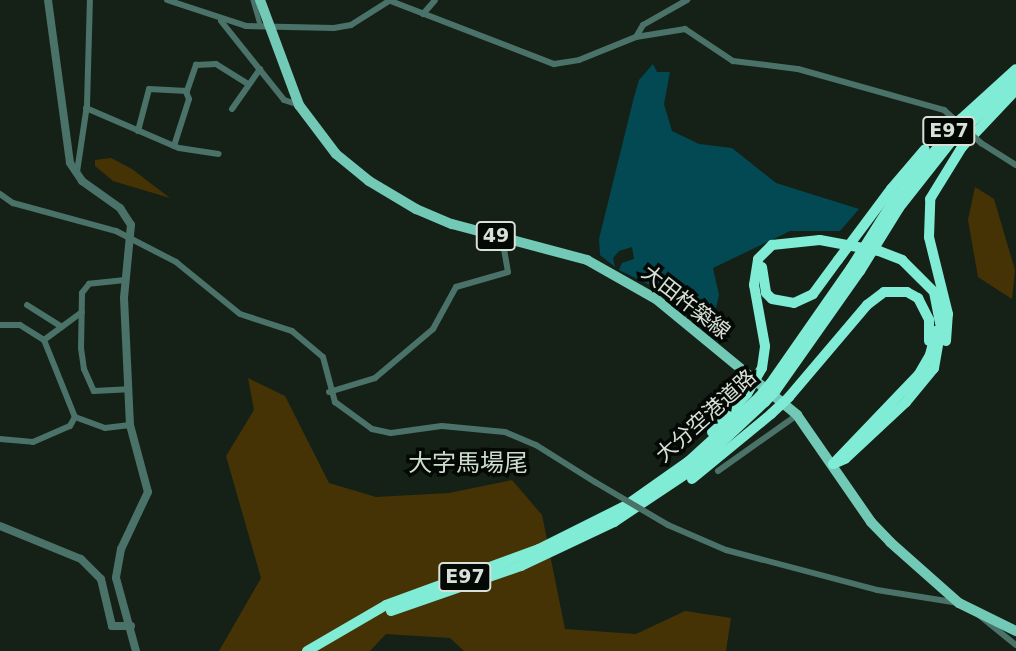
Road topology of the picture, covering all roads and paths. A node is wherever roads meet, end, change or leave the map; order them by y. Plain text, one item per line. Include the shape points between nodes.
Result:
1 (48, 0) edge
2 (90, 0) edge
3 (167, 0) edge
4 (253, 0) edge
5 (262, 0) edge
6 (388, 0) edge
7 (435, 0) edge
8 (687, 0) edge
9 (423, 14) junction
10 (221, 21) junction
11 (267, 26) junction
12 (636, 37) junction
13 (1016, 68) edge
14 (260, 69) junction
15 (1016, 80) edge
16 (248, 84) junction
17 (1016, 90) edge
18 (186, 92) junction
19 (299, 105) junction
20 (86, 108) junction
21 (232, 109) dead end
22 (138, 131) junction
23 (174, 146) junction
24 (219, 154) dead end
25 (1016, 165) edge
26 (77, 173) junction
27 (0, 194) edge
28 (896, 205) junction
29 (502, 238) junction
30 (132, 241) junction
31 (125, 280) junction
32 (27, 305) dead end
33 (82, 312) junction
34 (0, 325) edge
35 (62, 327) junction
36 (44, 340) junction
37 (929, 368) junction
38 (128, 388) junction
39 (329, 392) junction
40 (762, 399) junction
41 (797, 415) junction
42 (75, 417) junction
43 (130, 425) junction
44 (0, 439) edge
45 (833, 464) junction
46 (718, 471) dead end
47 (625, 506) junction
48 (0, 526) edge
49 (560, 550) junction
50 (959, 603) junction
51 (979, 615) junction
52 (131, 626) junction
53 (1016, 631) edge
54 (1016, 645) edge
55 (136, 651) edge
56 (307, 651) edge
57 (318, 651) edge

1 - 26 street via 65,140
2 - 20 street
3 - 10 street
4 - 11 street
5 - 11 main road, 大田杵築線 / 49
6 - 9 street
6 - 11 street via 345,27
7 - 9 street
8 - 12 street via 643,25
9 - 12 street via 554,64 579,60
10 - 11 street
10 - 14 street
11 - 19 main road, 大田杵築線 / 49
12 - 25 street, bridge via 685,29 733,61 798,69 944,110 981,143
13 - 28 highway, 大分空港道路 / E97 via 952,128
13 - 37 highway, bridge via 964,109 891,189 838,260 813,294 801,301 772,299 762,285 766,258 795,245 830,244 878,255 902,266 925,288 936,312
14 - 16 street
14 - 19 street via 284,100
15 - 28 highway, 大分空港道路 / E97 via 951,142
16 - 18 street via 216,64 197,65
16 - 21 street
17 - 37 highway via 962,147 930,200 929,237 949,328
18 - 22 street via 149,89
18 - 23 street via 189,99
19 - 29 main road, 大田杵築線 / 49 via 336,154 369,181 416,209
20 - 22 street
20 - 26 street
22 - 23 street
23 - 24 street
26 - 30 street via 127,216
27 - 30 street via 13,203 100,226
28 - 40 highway, 大分空港道路 / E97, bridge via 856,270
29 - 39 street via 508,272 456,287 433,329 375,378
29 - 41 main road, 大田杵築線 / 49 via 587,260 627,280
30 - 31 street
30 - 39 street via 176,261 240,314 277,323 319,350
31 - 33 street via 89,284 82,293
31 - 38 street
32 - 35 street
33 - 35 street
33 - 38 street via 81,348 90,386 94,391
34 - 36 street via 20,326
35 - 36 street
36 - 42 street
37 - 45 highway via 906,402 845,459
37 - 47 highway, bridge via 941,346 940,310 934,292 915,270 879,251 837,241 799,239 772,245 758,259 755,270 765,345 762,368 747,394 695,449
37 - 49 highway, bridge via 925,307 907,292 884,292 867,305 789,397 713,464 651,507
38 - 43 street
39 - 50 street, bridge via 352,417 384,434 442,426 505,432 536,444 668,525 726,550 877,590
40 - 47 highway, 大分空港道路 / E97 via 699,453
40 - 49 highway, 大分空港道路 / E97 via 682,478 614,523
41 - 45 main road, 大田杵築線 / 49
41 - 46 street
42 - 43 street via 104,429
42 - 44 street via 70,426 33,442
43 - 52 street via 148,492 117,562 119,593
45 - 50 main road, 大田杵築線 / 49 via 871,522
47 - 56 highway, 大分空港道路 / E97 via 539,549 386,605
48 - 52 street via 81,559 101,579 112,626
49 - 57 highway, 大分空港道路 / E97 via 390,611
50 - 51 main road, 大田杵築線 / 49
51 - 53 main road, 大田杵築線 / 49
51 - 54 street
52 - 55 street

